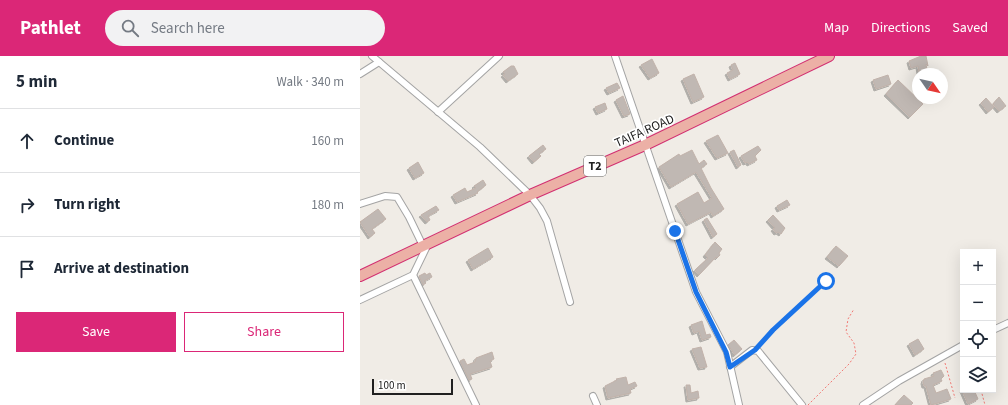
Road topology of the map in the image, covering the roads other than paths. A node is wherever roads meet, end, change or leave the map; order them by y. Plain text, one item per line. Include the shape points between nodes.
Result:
1 (372, 56) edge
2 (499, 56) edge
3 (616, 56) edge
4 (829, 56) edge
5 (379, 62) junction
6 (360, 74) edge
7 (438, 112) junction
8 (645, 144) junction
9 (530, 195) junction
10 (360, 204) edge
11 (426, 245) junction
12 (413, 275) junction
13 (360, 276) edge
14 (360, 300) edge
15 (570, 302) dead end
16 (1008, 323) edge
17 (996, 329) edge
18 (960, 348) edge
19 (730, 367) junction
20 (593, 396) dead end
21 (476, 405) edge
22 (597, 405) edge
23 (739, 405) edge
24 (802, 405) edge
25 (863, 405) edge

1 - 5 street
2 - 7 street
3 - 8 street
4 - 8 highway, TAIFA ROAD / T2
5 - 6 street
5 - 7 street
7 - 9 street
8 - 9 highway, TAIFA ROAD / T2
8 - 19 street via 696,292 726,352
9 - 11 highway, TAIFA ROAD / T2
9 - 15 street via 547,221
10 - 11 street via 389,195 397,197
11 - 12 street
11 - 13 highway, TAIFA ROAD / T2
12 - 14 street
12 - 21 street
16 - 17 street
18 - 25 street via 899,381
19 - 23 street
19 - 24 street via 755,350 758,351
20 - 22 street

